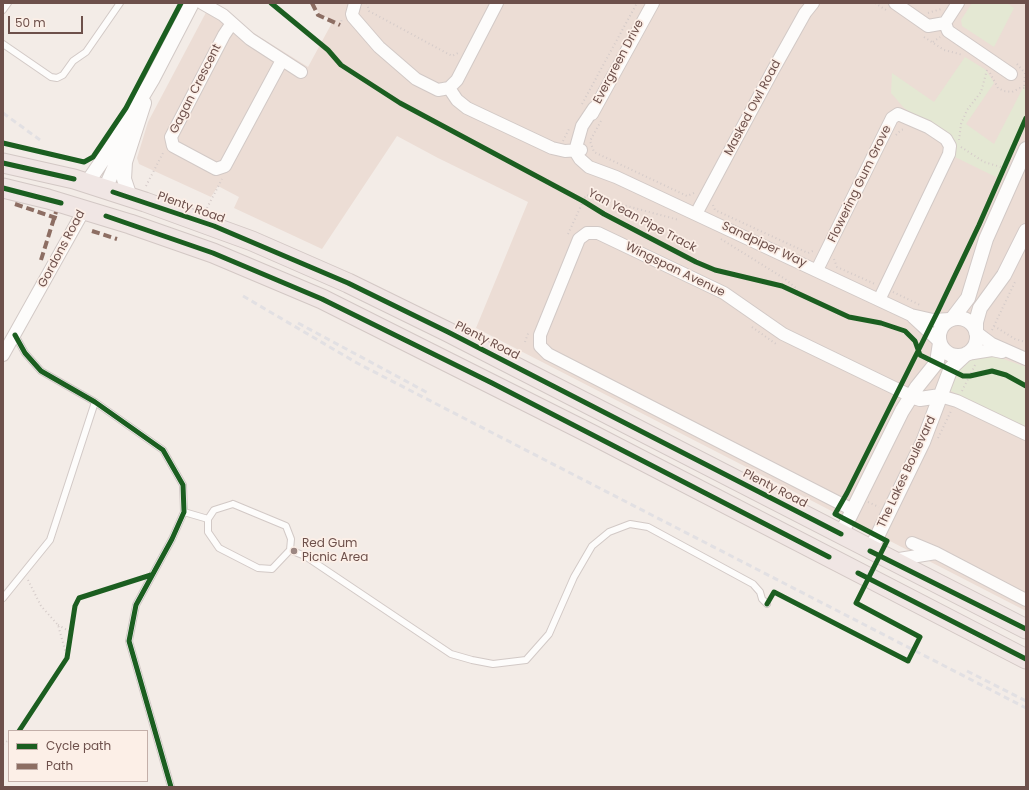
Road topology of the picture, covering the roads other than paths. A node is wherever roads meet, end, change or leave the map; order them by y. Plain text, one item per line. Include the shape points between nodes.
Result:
1 (8, 3) edge
2 (120, 3) edge
3 (192, 3) edge
4 (202, 3) edge
5 (355, 3) edge
6 (496, 3) edge
7 (649, 3) edge
8 (653, 3) edge
9 (813, 3) edge
10 (958, 3) edge
11 (892, 7) edge
12 (3, 10) edge
13 (645, 16) junction
14 (232, 23) junction
15 (945, 23) junction
16 (3, 44) edge
17 (282, 60) junction
18 (301, 72) dead end
19 (1011, 74) dead end
20 (150, 86) junction
21 (449, 88) junction
22 (578, 150) junction
23 (1026, 150) edge
24 (3, 163) edge
25 (87, 183) junction
26 (3, 188) edge
27 (105, 189) junction
28 (130, 197) junction
29 (84, 210) junction
30 (696, 214) junction
31 (1026, 231) edge
32 (817, 270) junction
33 (879, 300) junction
34 (910, 315) junction
35 (951, 319) junction
36 (976, 332) junction
37 (15, 335) junction
38 (940, 342) junction
39 (540, 346) joint
40 (967, 354) junction
41 (1011, 354) junction
42 (3, 355) edge
43 (1026, 359) edge
44 (911, 396) junction
45 (940, 396) junction
46 (95, 402) junction
47 (1026, 434) edge
48 (853, 510) junction
49 (184, 512) junction
50 (208, 519) junction
51 (841, 534) junction
52 (912, 543) dead end
53 (290, 550) junction
54 (870, 551) junction
55 (936, 553) junction
56 (829, 557) junction
57 (892, 561) junction
58 (858, 573) junction
59 (3, 598) edge
60 (1026, 600) edge
61 (767, 604) dead end
62 (1026, 629) edge
63 (1026, 659) edge
64 (171, 787) edge

1 - 12 lane
2 - 16 lane via 86,52 57,78 51,77
3 - 20 street, Gordons Road
4 - 14 street
5 - 21 street via 353,17 393,61 433,89
6 - 21 street via 457,80
7 - 13 street
8 - 13 street
9 - 30 street, Masked Owl Road via 772,72
10 - 15 street
11 - 15 street via 928,26
13 - 22 street, Evergreen Drive via 582,126
14 - 17 street via 250,39
14 - 17 street, Gagan Crescent via 174,130 171,142 173,146 216,169 225,166
15 - 19 street via 948,31
17 - 18 street
20 - 25 street, Gordons Road
20 - 27 street, Gordons Road
20 - 28 street via 125,162 124,179
21 - 22 street via 457,100 467,108 552,148
22 - 30 street, Sandpiper Way via 580,160 589,167
23 - 35 street via 984,244 968,298
24 - 25 highway, Plenty Road
25 - 27 highway, Plenty Road
25 - 29 highway, Gordons Road
26 - 29 highway
27 - 28 highway, Plenty Road
27 - 29 highway via 96,201
28 - 51 highway, Plenty Road via 227,231 348,283
29 - 37 street, Gordons Road
29 - 56 highway via 213,253 322,299 492,383
30 - 32 street, Sandpiper Way
31 - 36 street via 1004,275 980,308
32 - 33 street, Sandpiper Way
32 - 33 street, Flowering Gum Grove via 892,118 898,114 928,127 955,146
33 - 34 street, Sandpiper Way
34 - 35 street, Sandpiper Way via 933,320
34 - 38 street, Sandpiper Way
35 - 36 street via 964,319 970,322
35 - 38 street via 940,331
36 - 40 street via 975,345
36 - 41 street
37 - 42 street, Gordons Road
37 - 46 lane via 25,353 41,371
38 - 40 street via 943,349 954,355
38 - 44 street via 937,362
39 - 44 street, Wingspan Avenue via 540,335 579,238 587,233 598,233 724,293 783,334
39 - 48 street, Plenty Road via 548,354
40 - 41 street via 992,350
40 - 45 street, The Lakes Boulevard via 950,368
41 - 43 street
44 - 45 street via 920,399
44 - 48 street
45 - 47 street
45 - 54 street, The Lakes Boulevard via 920,450
46 - 49 lane via 164,450 183,485
46 - 59 lane via 50,540
48 - 51 street
49 - 50 lane
49 - 64 lane via 136,605 129,641
50 - 53 lane via 214,510 233,504 286,526 291,539
50 - 53 lane via 208,532 219,548 258,568 272,569
51 - 54 highway, Plenty Road
51 - 56 highway
52 - 55 street
53 - 61 lane via 305,556 451,654 493,664 526,660 549,634 574,577 592,546 609,532 630,524 648,527 753,584
54 - 57 highway, Plenty Road
54 - 58 highway
55 - 57 street
55 - 60 street
56 - 58 highway
57 - 62 highway, Plenty Road
58 - 63 highway

